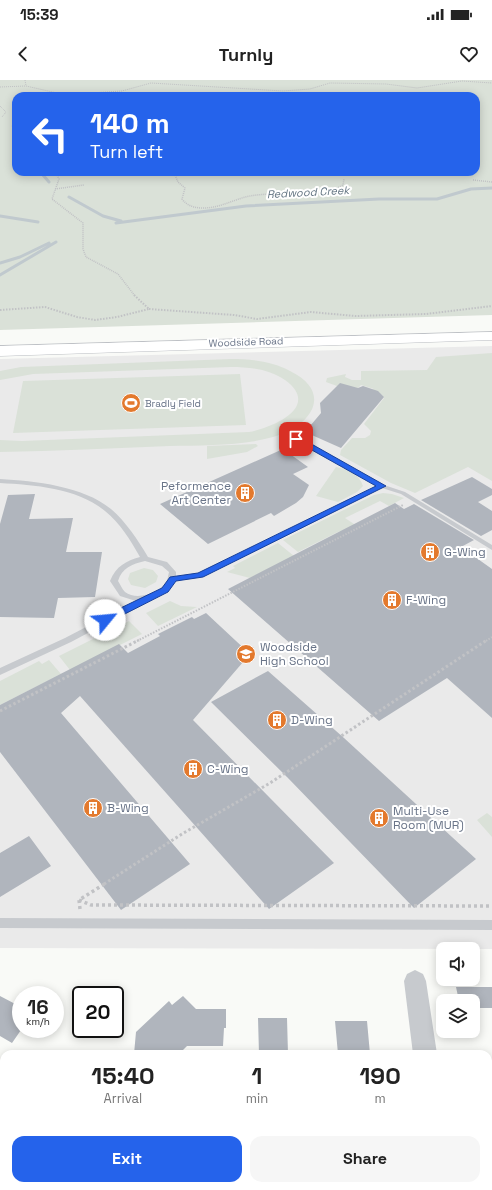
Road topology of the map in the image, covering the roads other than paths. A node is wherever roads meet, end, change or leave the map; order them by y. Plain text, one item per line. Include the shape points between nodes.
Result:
1 (492, 328) edge
2 (492, 336) edge
3 (0, 341) edge
4 (0, 351) edge
5 (296, 439) dead end
6 (0, 482) edge
7 (382, 486) junction
8 (492, 548) edge
9 (145, 560) junction
10 (173, 578) junction
11 (149, 597) junction
12 (0, 672) edge
13 (0, 923) edge
14 (492, 925) edge
15 (415, 981) dead end
16 (424, 1050) edge

1 - 3 main road, Woodside Road
2 - 4 main road, Woodside Road
5 - 7 lane
6 - 9 lane via 43,486 76,493 102,505 125,528
7 - 8 lane via 414,499
7 - 10 lane via 200,575
9 - 10 lane via 162,563 172,572
9 - 11 lane via 120,568 114,581 122,592 139,598
10 - 11 lane via 171,585 165,590
11 - 12 lane
13 - 14 lane
15 - 16 street

